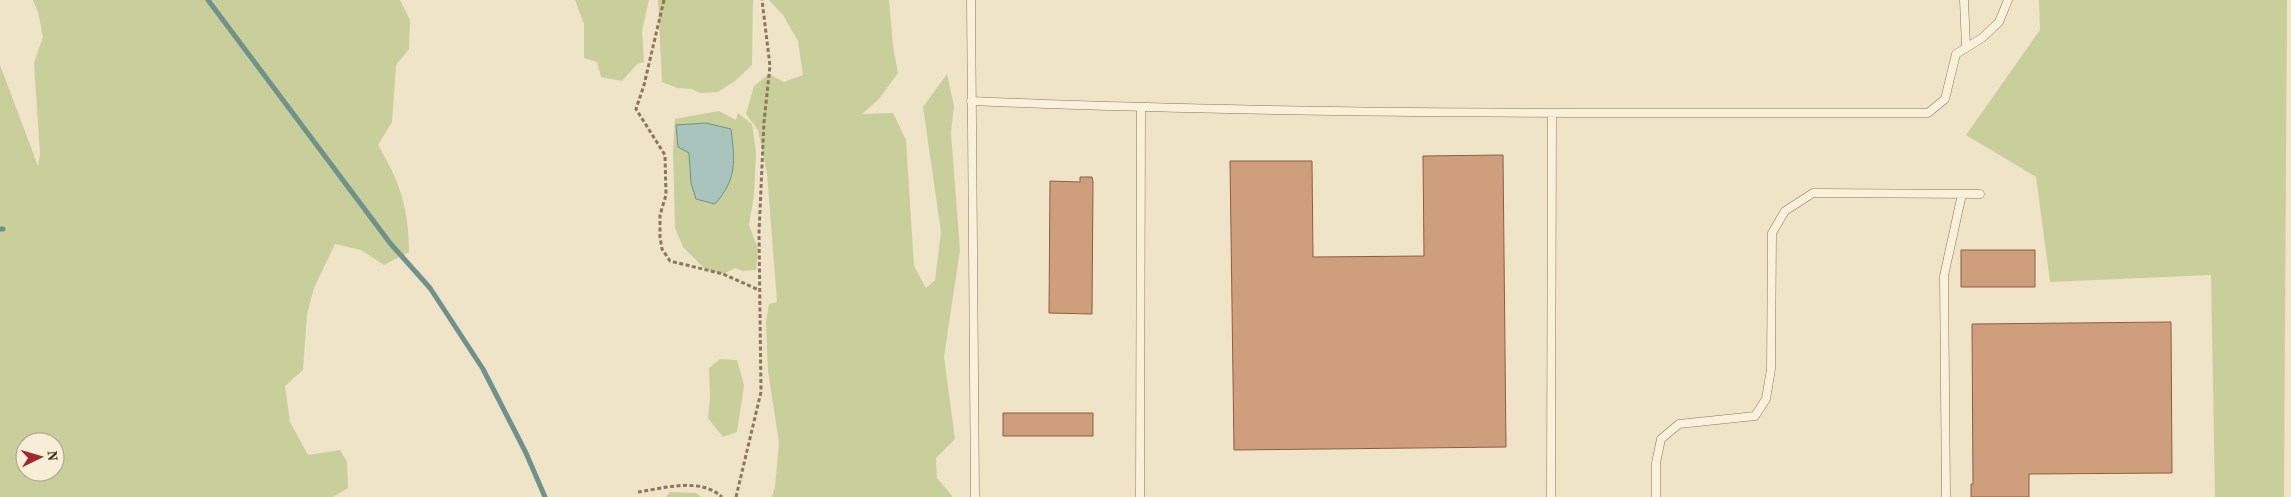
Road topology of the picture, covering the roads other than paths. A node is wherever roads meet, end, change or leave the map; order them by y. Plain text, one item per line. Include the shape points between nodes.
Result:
1 (971, 0) edge
2 (1964, 0) edge
3 (2008, 0) edge
4 (1966, 46) junction
5 (971, 101) junction
6 (1141, 108) junction
7 (1552, 113) junction
8 (1962, 194) junction
9 (1980, 194) dead end
10 (975, 497) edge
11 (1140, 497) edge
12 (1552, 497) edge
13 (1656, 497) edge
14 (1946, 497) edge

1 - 5 lane
2 - 4 lane
3 - 4 lane via 1999,22 1982,38
4 - 7 lane via 1956,54 1945,99 1928,113
5 - 6 lane
5 - 10 lane
6 - 7 lane
6 - 11 lane
7 - 12 lane
8 - 9 lane
8 - 13 lane via 1813,193 1785,211 1772,232 1771,369 1766,399 1755,416 1679,424 1661,439 1656,463
8 - 14 lane via 1944,276

